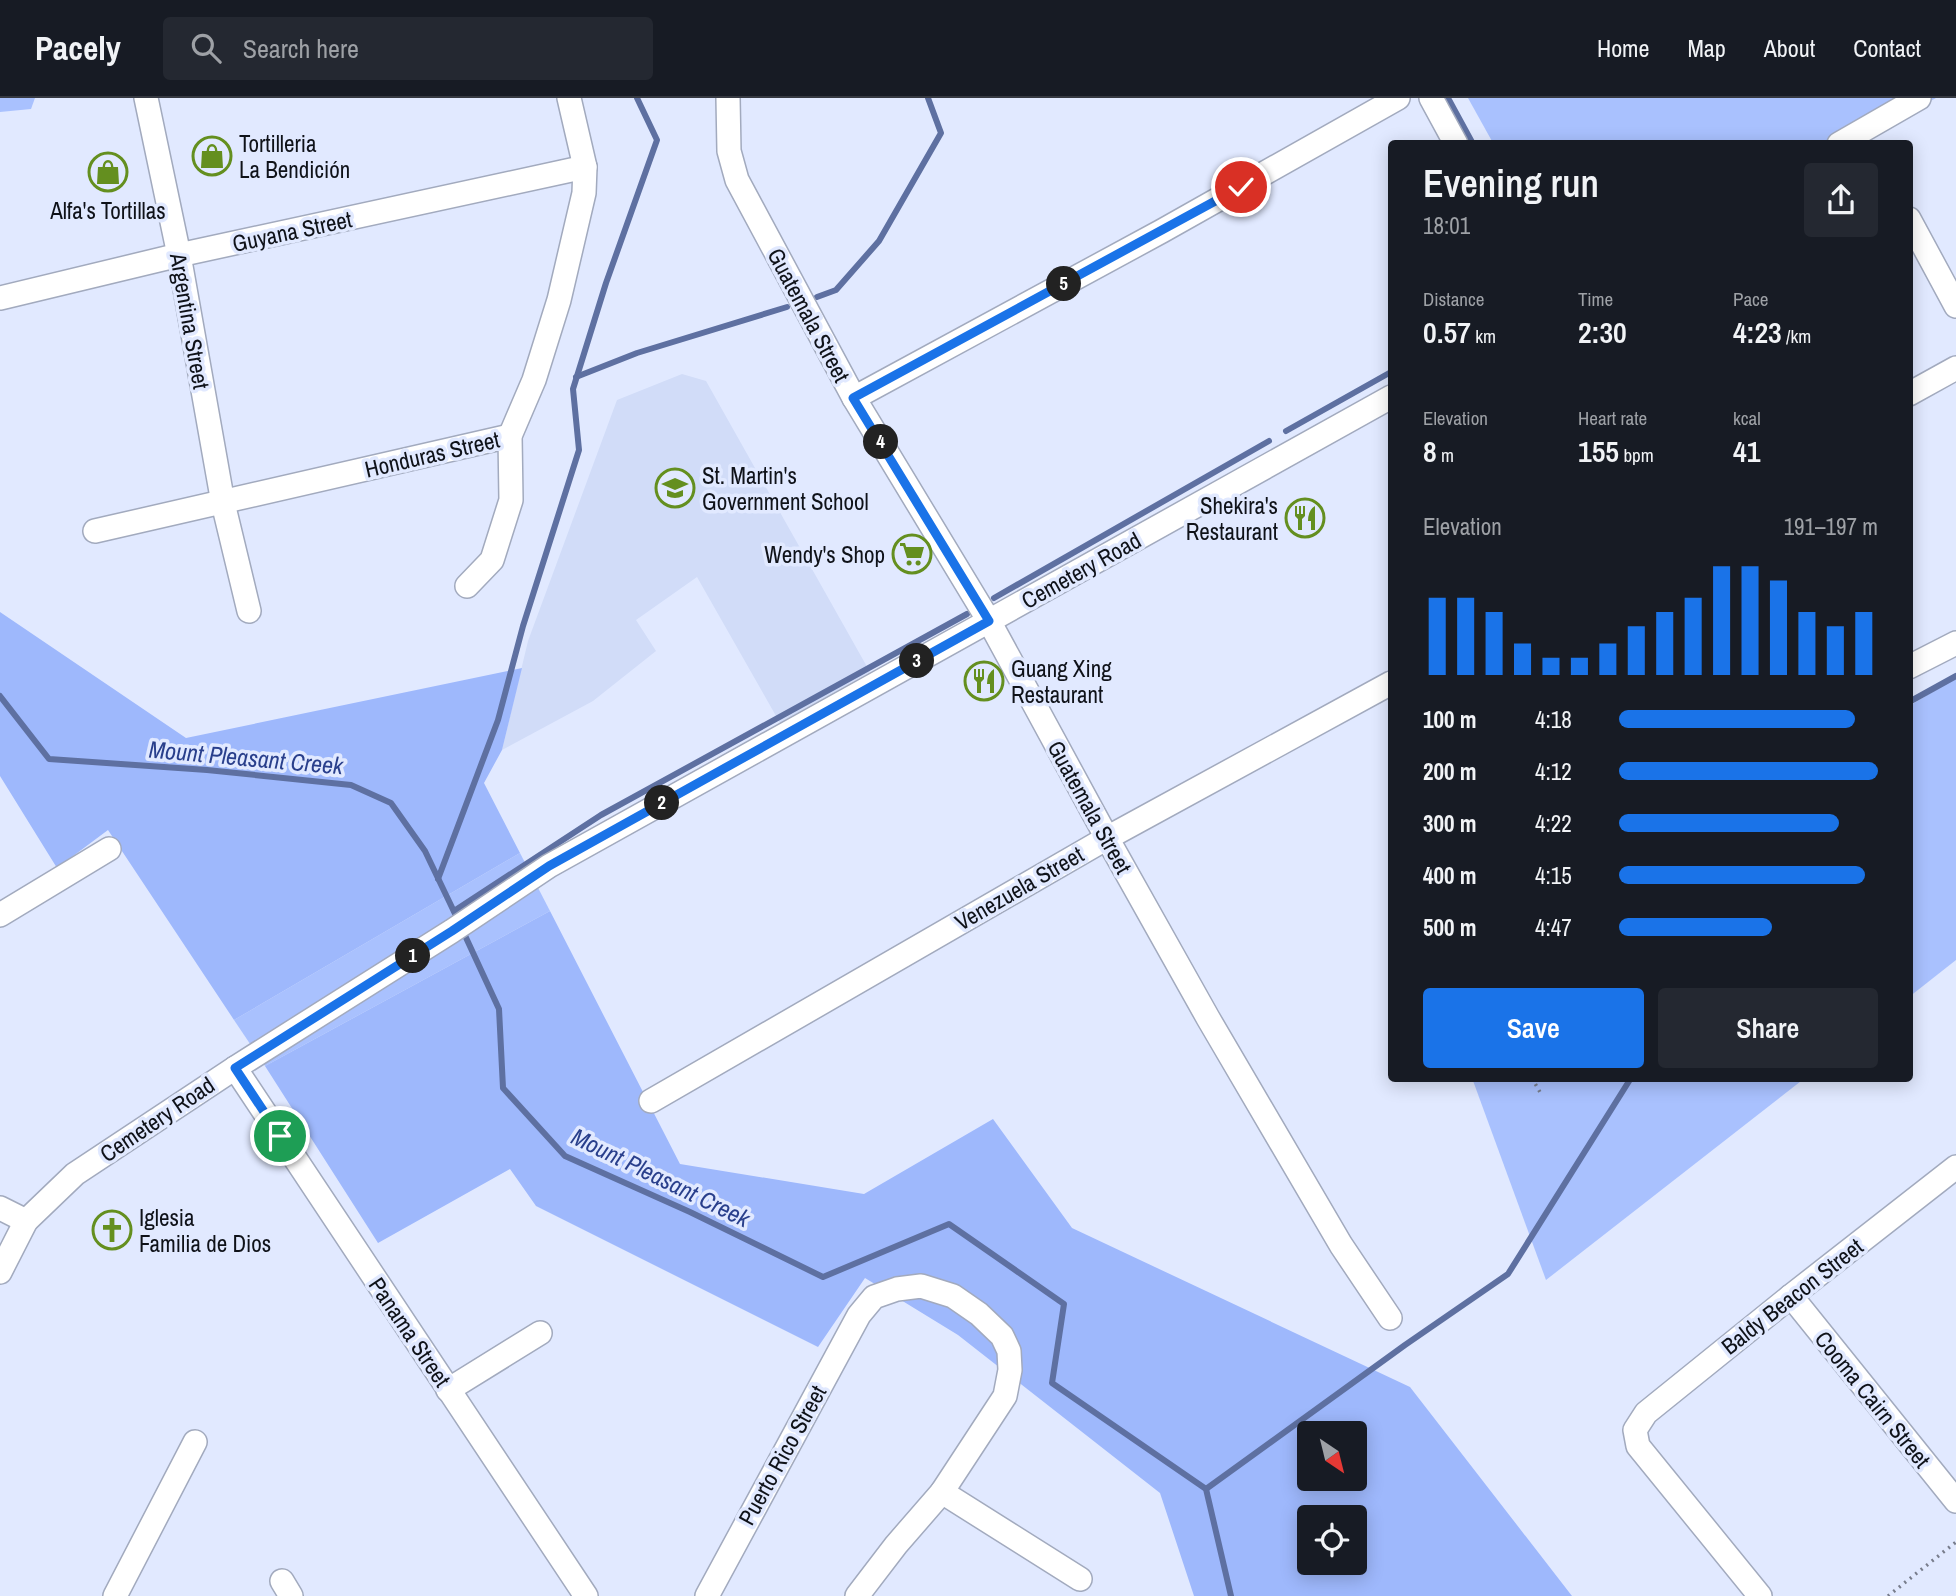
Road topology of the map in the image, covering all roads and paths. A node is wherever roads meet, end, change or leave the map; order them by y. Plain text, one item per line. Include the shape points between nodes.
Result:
1 (146, 98) edge
2 (569, 98) edge
3 (728, 98) edge
4 (1398, 98) edge
5 (1431, 98) edge
6 (1919, 98) edge
7 (1865, 137) edge
8 (1454, 140) edge
9 (584, 167) junction
10 (1913, 226) edge
11 (179, 255) junction
12 (0, 298) edge
13 (1956, 306) edge
14 (1956, 368) edge
15 (1913, 392) edge
16 (853, 398) junction
17 (1388, 399) edge
18 (510, 436) junction
19 (223, 503) junction
20 (95, 531) dead end
21 (467, 586) dead end
22 (249, 611) dead end
23 (989, 621) junction
24 (1956, 643) edge
25 (1913, 665) edge
26 (1388, 685) edge
27 (1107, 838) junction
28 (109, 849) dead end
29 (0, 915) edge
30 (235, 1068) junction
31 (1534, 1082) edge
32 (1541, 1094) dead end
33 (651, 1101) dead end
34 (1956, 1167) edge
35 (0, 1208) edge
36 (26, 1221) junction
37 (0, 1272) edge
38 (1791, 1296) junction
39 (1390, 1318) dead end
40 (540, 1333) dead end
41 (448, 1390) junction
42 (195, 1442) dead end
43 (942, 1492) junction
44 (1956, 1501) edge
45 (1956, 1542) edge
46 (1080, 1579) dead end
47 (115, 1596) edge
48 (586, 1596) edge
49 (707, 1596) edge
50 (857, 1596) edge
51 (1760, 1596) edge
52 (1888, 1596) edge

1 - 11 street, Argentina Street
2 - 9 street, Honduras Street
3 - 16 street, Guatemala Street via 729,151 737,180
4 - 16 street
5 - 8 street
6 - 7 street
9 - 11 street, Guyana Street
9 - 18 street, Honduras Street via 584,193 559,300 534,380
10 - 13 street
11 - 12 street, Guyana Street
11 - 19 street, Argentina Street
14 - 15 street
16 - 23 street, Guatemala Street
17 - 23 street, Cemetery Road
18 - 19 street, Honduras Street
18 - 21 street via 511,500 492,560
19 - 20 street, Honduras Street
19 - 22 street, Argentina Street
23 - 27 street, Guatemala Street
23 - 30 street, Cemetery Road via 549,866
24 - 25 street
26 - 27 street, Venezuela Street
27 - 33 street, Venezuela Street
27 - 39 street, Guatemala Street via 1341,1245
28 - 29 street
30 - 36 street, Cemetery Road via 75,1174
30 - 41 street, Panama Street
31 - 32 path
34 - 38 street, Baldy Beacon Street
35 - 36 street
36 - 37 street, Cemetery Road
38 - 44 street, Cooma Cairn Street
38 - 51 street, Baldy Beacon Street via 1646,1413 1635,1430 1638,1446
40 - 41 street
41 - 48 street, Panama Street
42 - 47 street
43 - 46 street
43 - 49 street, Puerto Rico Street via 1005,1396 1009,1351 1002,1336 953,1296 921,1286 897,1289 874,1297 859,1315
43 - 50 street
45 - 52 path

